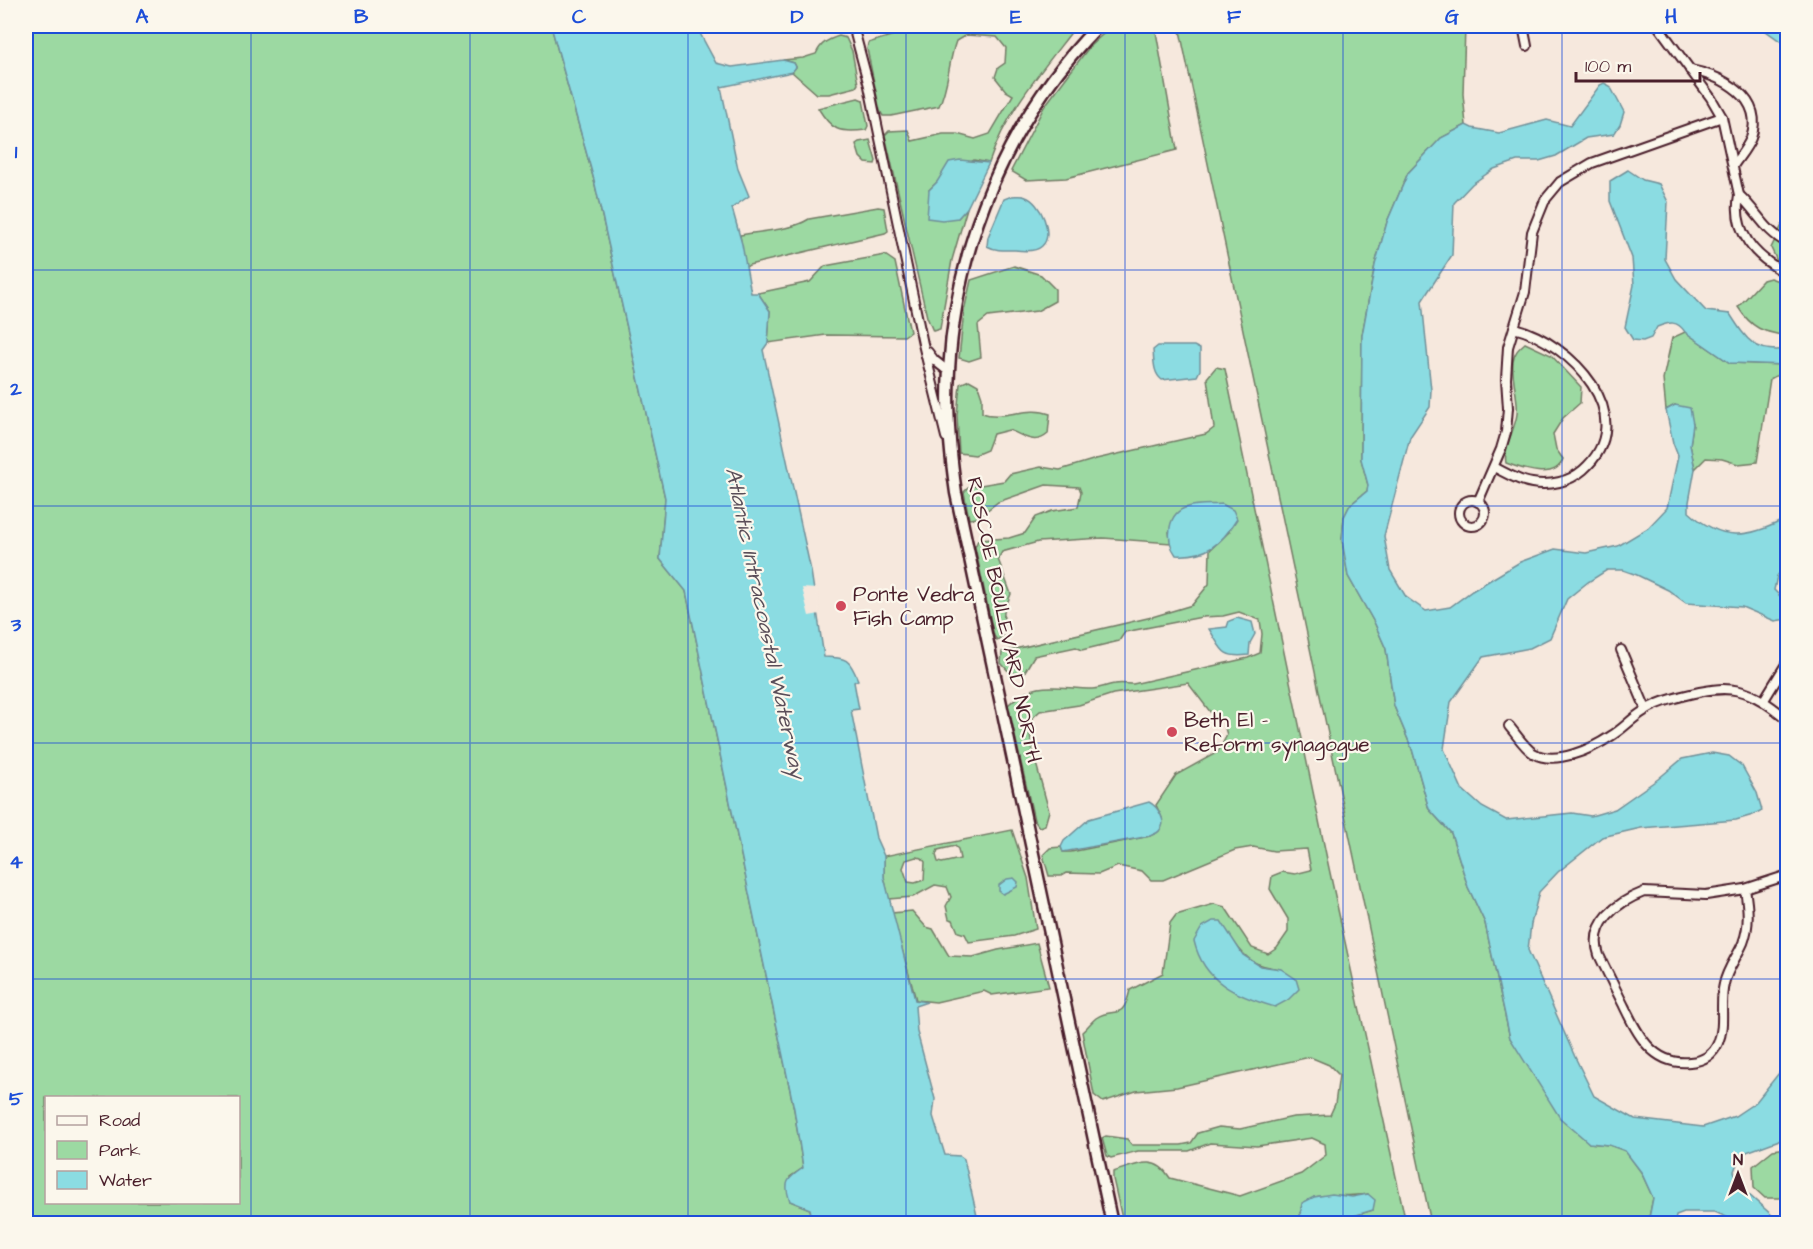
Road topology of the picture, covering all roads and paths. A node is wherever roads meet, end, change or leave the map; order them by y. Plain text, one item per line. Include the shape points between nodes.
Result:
1 (854, 26) edge
2 (1098, 26) edge
3 (1523, 26) edge
4 (1658, 26) edge
5 (1527, 46) dead end
6 (1690, 70) junction
7 (1722, 117) junction
8 (1733, 166) junction
9 (1739, 195) junction
10 (1788, 243) edge
11 (1788, 274) edge
12 (1514, 328) junction
13 (923, 344) junction
14 (949, 372) junction
15 (951, 456) junction
16 (1494, 467) junction
17 (1478, 502) dead end
18 (1621, 651) dead end
19 (1788, 661) edge
20 (1764, 700) junction
21 (1646, 709) junction
22 (1788, 720) edge
23 (1509, 726) dead end
24 (1788, 875) edge
25 (1745, 889) junction
26 (1112, 1224) edge

1 - 13 street, ROSCOE BOULEVARD NORTH
2 - 14 street via 1040,97 987,197 963,272
3 - 5 street
4 - 6 street
6 - 7 street
6 - 8 street via 1713,75 1733,86 1751,110 1751,138
7 - 8 street
7 - 12 street via 1592,163 1556,187 1535,221 1525,292
8 - 9 street
9 - 10 street via 1766,228
9 - 11 street via 1737,209 1747,239 1760,258
12 - 16 street via 1506,363 1506,432
12 - 16 street via 1556,346 1589,379 1604,418 1603,437 1587,466 1562,482 1529,483
13 - 14 street
13 - 15 street, ROSCOE BOULEVARD NORTH
14 - 15 street
15 - 26 street, ROSCOE BOULEVARD NORTH
16 - 17 street
18 - 21 street
19 - 20 street
20 - 21 street via 1740,690 1715,688
20 - 22 street
21 - 23 street via 1605,740 1560,757 1534,754
24 - 25 street
25 - 25 street via 1706,895 1644,892 1609,913 1600,925 1596,943 1599,955 1639,1037 1661,1057 1689,1063 1706,1058 1715,1050 1722,1031 1726,976 1746,933

